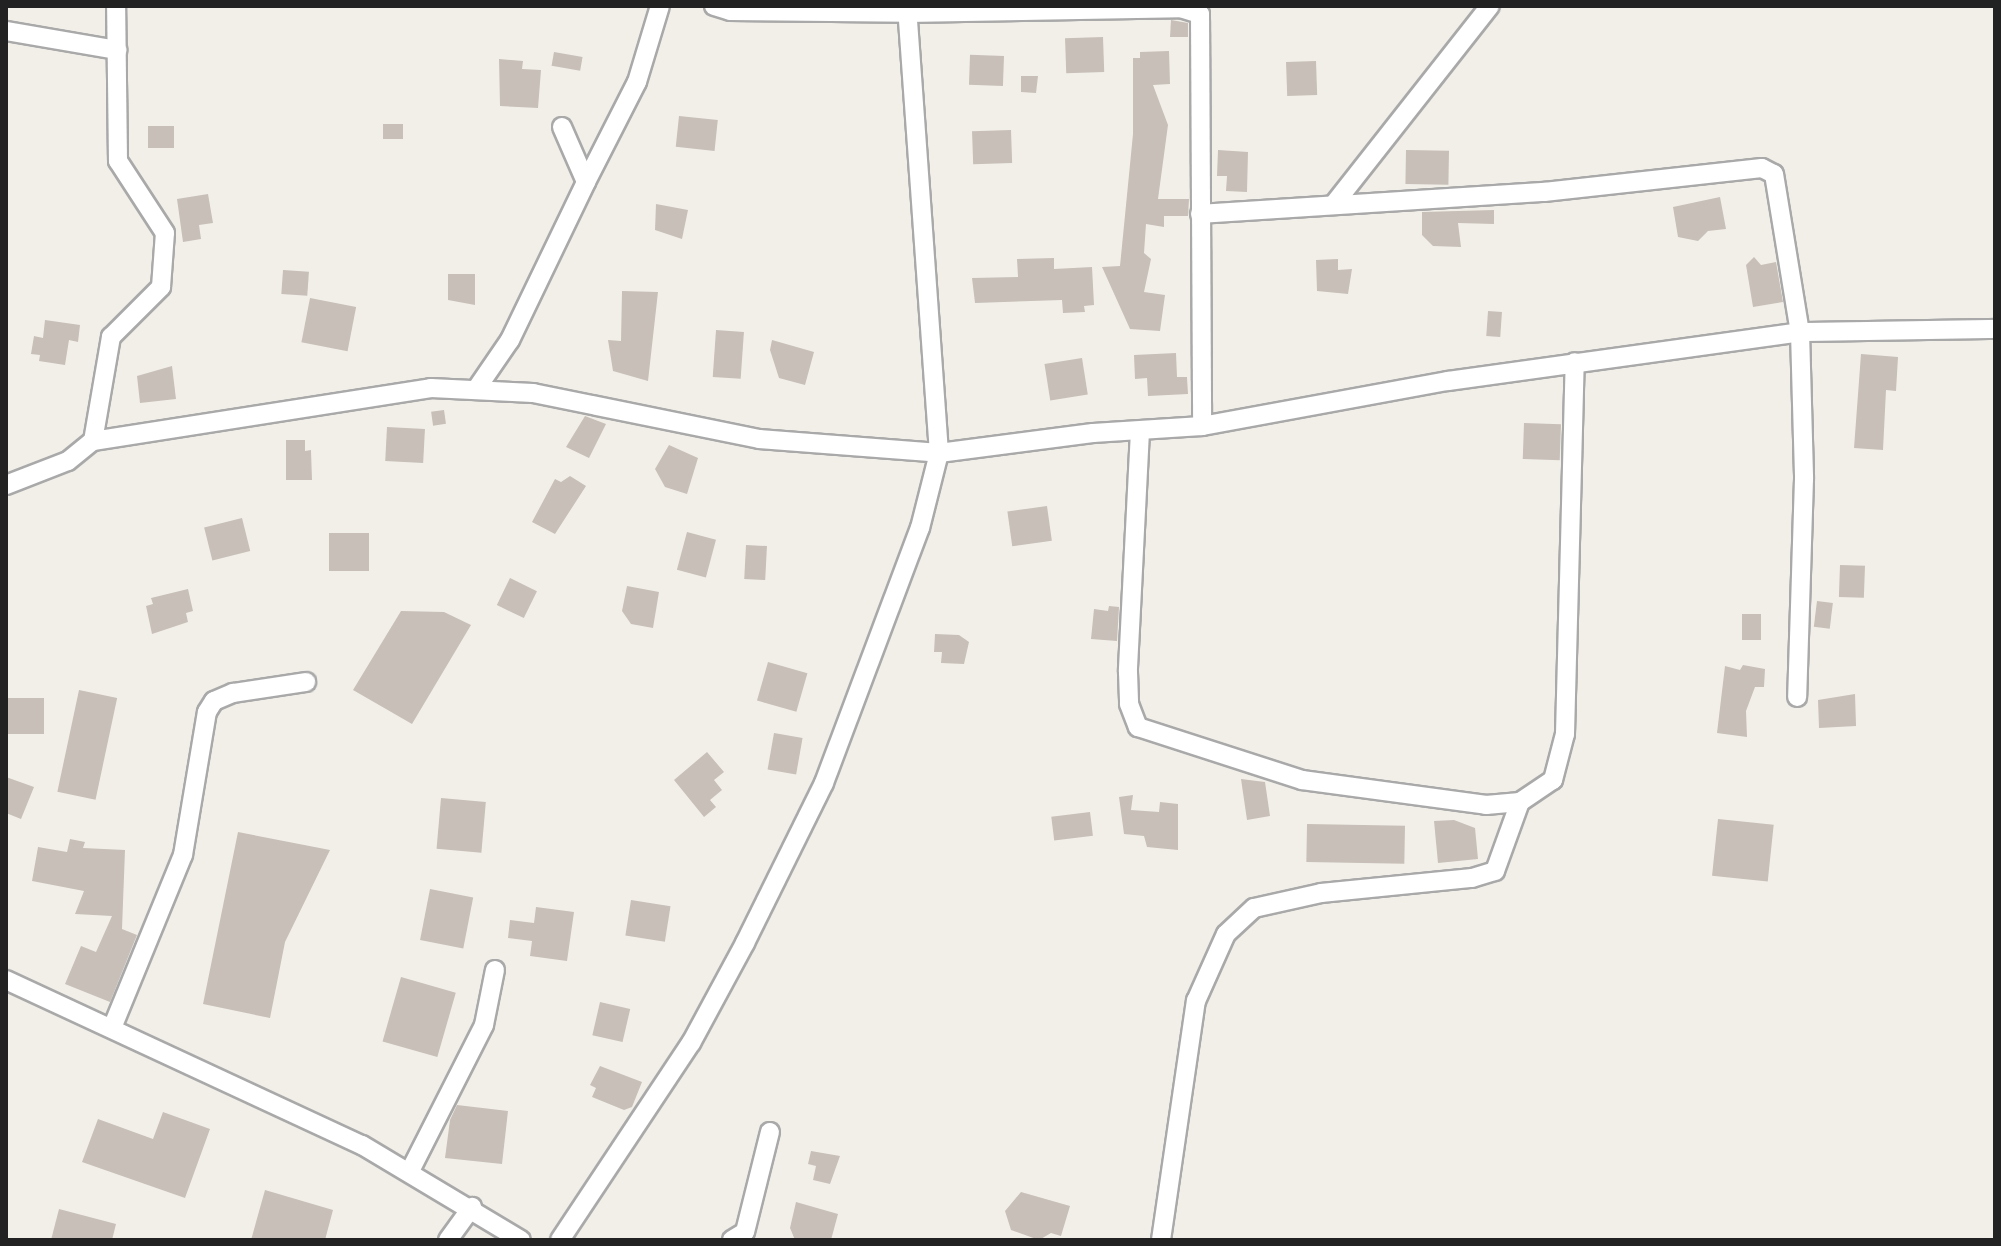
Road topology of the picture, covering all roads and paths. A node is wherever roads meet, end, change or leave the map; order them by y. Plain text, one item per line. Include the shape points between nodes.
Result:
1 (116, 6) edge
2 (660, 6) edge
3 (714, 6) edge
4 (1490, 6) edge
5 (907, 9) edge
6 (6, 31) edge
7 (117, 50) junction
8 (562, 127) dead end
9 (586, 182) junction
10 (1334, 204) junction
11 (1200, 214) junction
12 (1995, 329) edge
13 (1800, 332) junction
14 (1575, 362) junction
15 (477, 388) junction
16 (1202, 426) junction
17 (1140, 431) junction
18 (93, 441) junction
19 (939, 453) junction
20 (6, 485) edge
21 (306, 682) dead end
22 (1797, 697) dead end
23 (1520, 802) junction
24 (495, 970) dead end
25 (6, 980) edge
26 (112, 1028) junction
27 (770, 1132) dead end
28 (410, 1171) junction
29 (472, 1207) junction
30 (448, 1240) edge
31 (521, 1240) edge
32 (560, 1240) edge
33 (732, 1240) edge
34 (1161, 1240) edge

1 - 7 street
2 - 9 street via 637,82
3 - 5 street via 730,11
4 - 10 street
5 - 11 street via 1195,11 1202,21
5 - 19 street
6 - 7 street
7 - 18 street via 118,161 165,233 161,287 111,337
8 - 9 street
9 - 15 street via 510,340
10 - 11 street
10 - 13 street via 1503,195 1769,170 1779,183
11 - 16 street
12 - 13 street
13 - 14 street
13 - 22 street via 1804,479
14 - 16 street
14 - 23 street via 1565,734 1553,780
15 - 18 street via 394,391
15 - 19 street via 533,393 759,439
16 - 17 street
17 - 19 street
17 - 23 street via 1128,672 1129,704 1138,727 1302,780 1486,805
18 - 20 street via 68,461
19 - 32 street via 896,603 824,783 691,1043
21 - 26 street via 233,693 214,701 207,712 183,855
23 - 34 street via 1495,871 1472,878 1321,893 1254,908 1226,934 1196,1001
24 - 28 street via 484,1025
25 - 26 street
26 - 28 street
27 - 33 street via 745,1232
28 - 29 street
29 - 30 street
29 - 31 street

